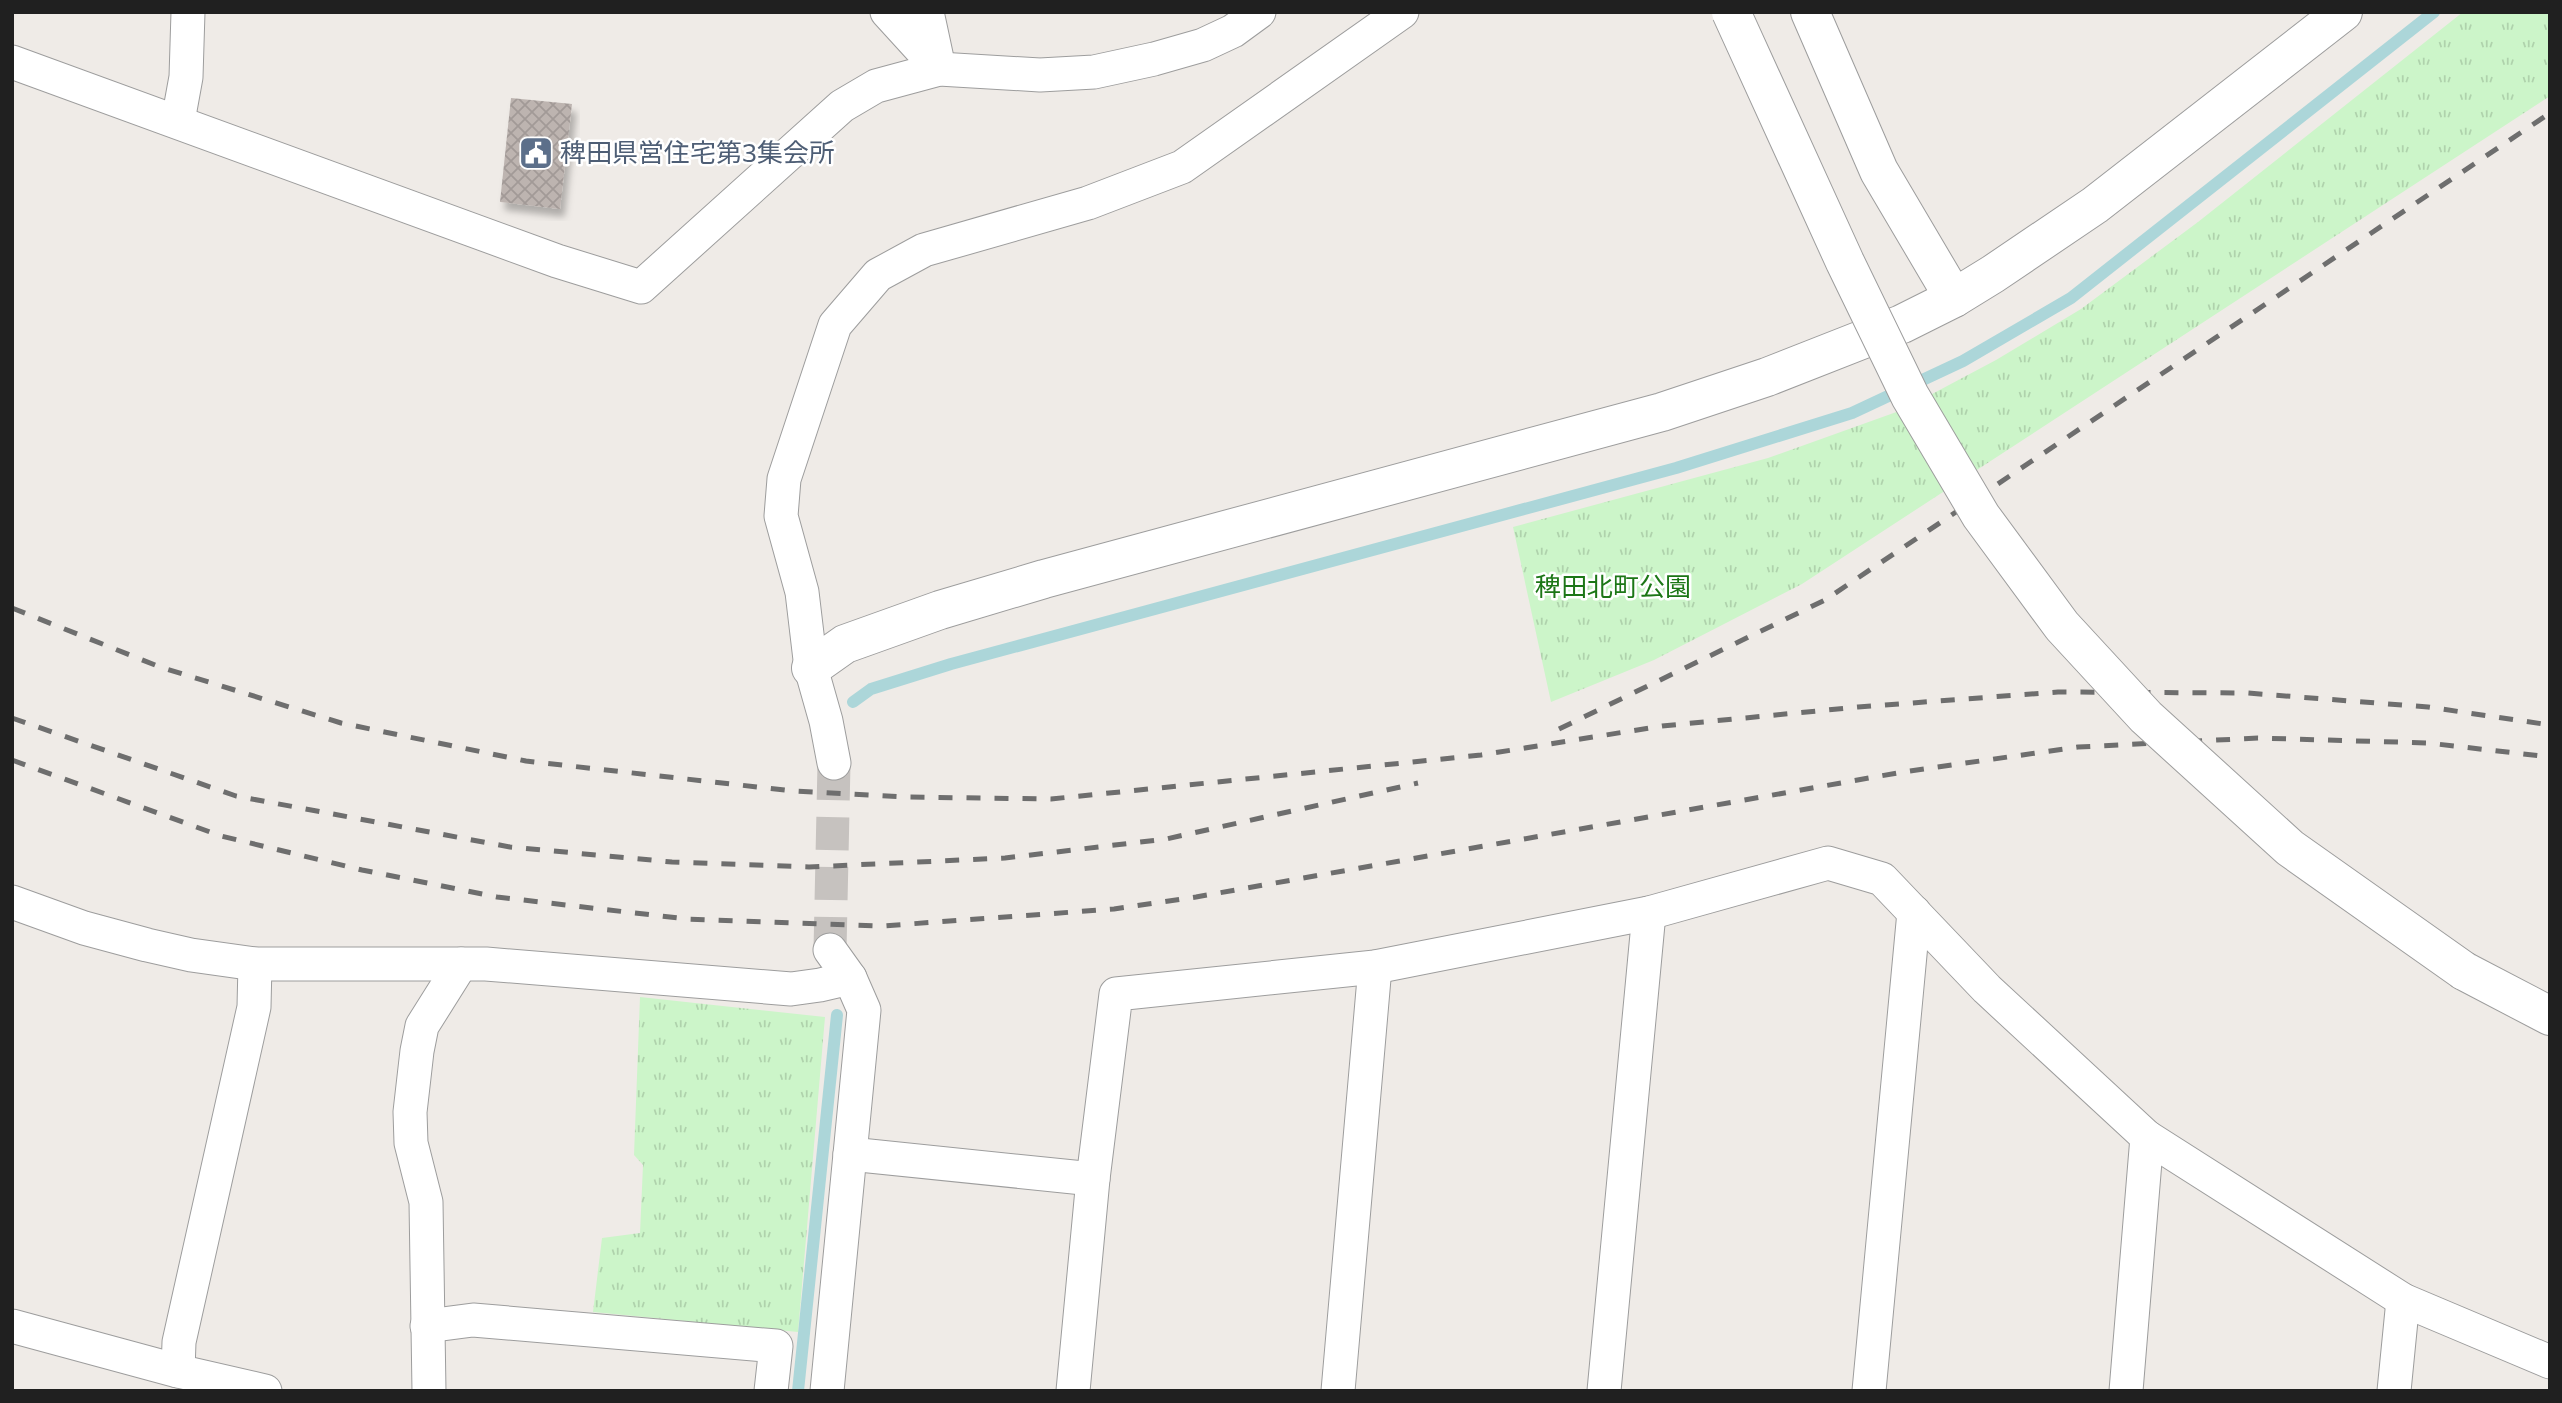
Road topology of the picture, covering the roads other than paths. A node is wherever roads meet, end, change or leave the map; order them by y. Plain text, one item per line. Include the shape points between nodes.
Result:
1 (188, 12) edge
2 (887, 12) edge
3 (928, 12) edge
4 (1259, 12) edge
5 (1402, 12) edge
6 (1731, 12) edge
7 (1810, 12) edge
8 (2343, 12) edge
9 (12, 62) edge
10 (939, 69) junction
11 (178, 121) junction
12 (1954, 298) junction
13 (811, 668) junction
14 (834, 762) tunnel mouth
15 (12, 902) edge
16 (1914, 912) junction
17 (1649, 913) junction
18 (830, 950) tunnel mouth
19 (255, 964) junction
20 (461, 964) junction
21 (1375, 967) junction
22 (849, 978) junction
23 (2550, 1016) edge
24 (2147, 1137) junction
25 (850, 1154) junction
26 (1093, 1179) junction
27 (2403, 1300) junction
28 (12, 1326) edge
29 (427, 1326) junction
30 (2550, 1362) edge
31 (178, 1371) junction
32 (265, 1391) edge
33 (429, 1391) edge
34 (771, 1391) edge
35 (827, 1391) edge
36 (1073, 1391) edge
37 (1338, 1391) edge
38 (1604, 1391) edge
39 (1869, 1391) edge
40 (2126, 1391) edge
41 (2394, 1391) edge

1 - 11 street via 186,77
2 - 10 street
3 - 10 street
4 - 10 street via 1203,45 1094,72 1040,75
5 - 13 street via 1182,167 1088,203 924,250 878,275 835,325 784,479 781,516 802,592
6 - 23 street, bridge via 1910,396 1981,516 2062,626 2146,717 2290,848 2463,971
7 - 12 street via 1879,171
8 - 12 street via 2095,205
9 - 11 street
10 - 11 street via 876,86 842,106 641,287 557,261
12 - 13 street via 1816,358 1662,412 940,610 845,644
13 - 14 street
15 - 19 street via 147,945
16 - 17 street via 1882,879 1828,863
16 - 24 street via 1987,989
16 - 39 street
17 - 21 street
17 - 38 street
18 - 22 street
19 - 20 street
19 - 31 street via 254,1007 179,1342
20 - 22 street via 791,989
20 - 29 street via 422,1026 410,1112 411,1143 426,1202
21 - 26 street via 1116,995
21 - 37 street
22 - 25 street via 864,1010
24 - 27 street
24 - 40 street
25 - 26 street
25 - 35 street
26 - 36 street
27 - 30 street
27 - 41 street
28 - 31 street
29 - 33 street
29 - 34 street via 472,1320 776,1346
31 - 32 street

